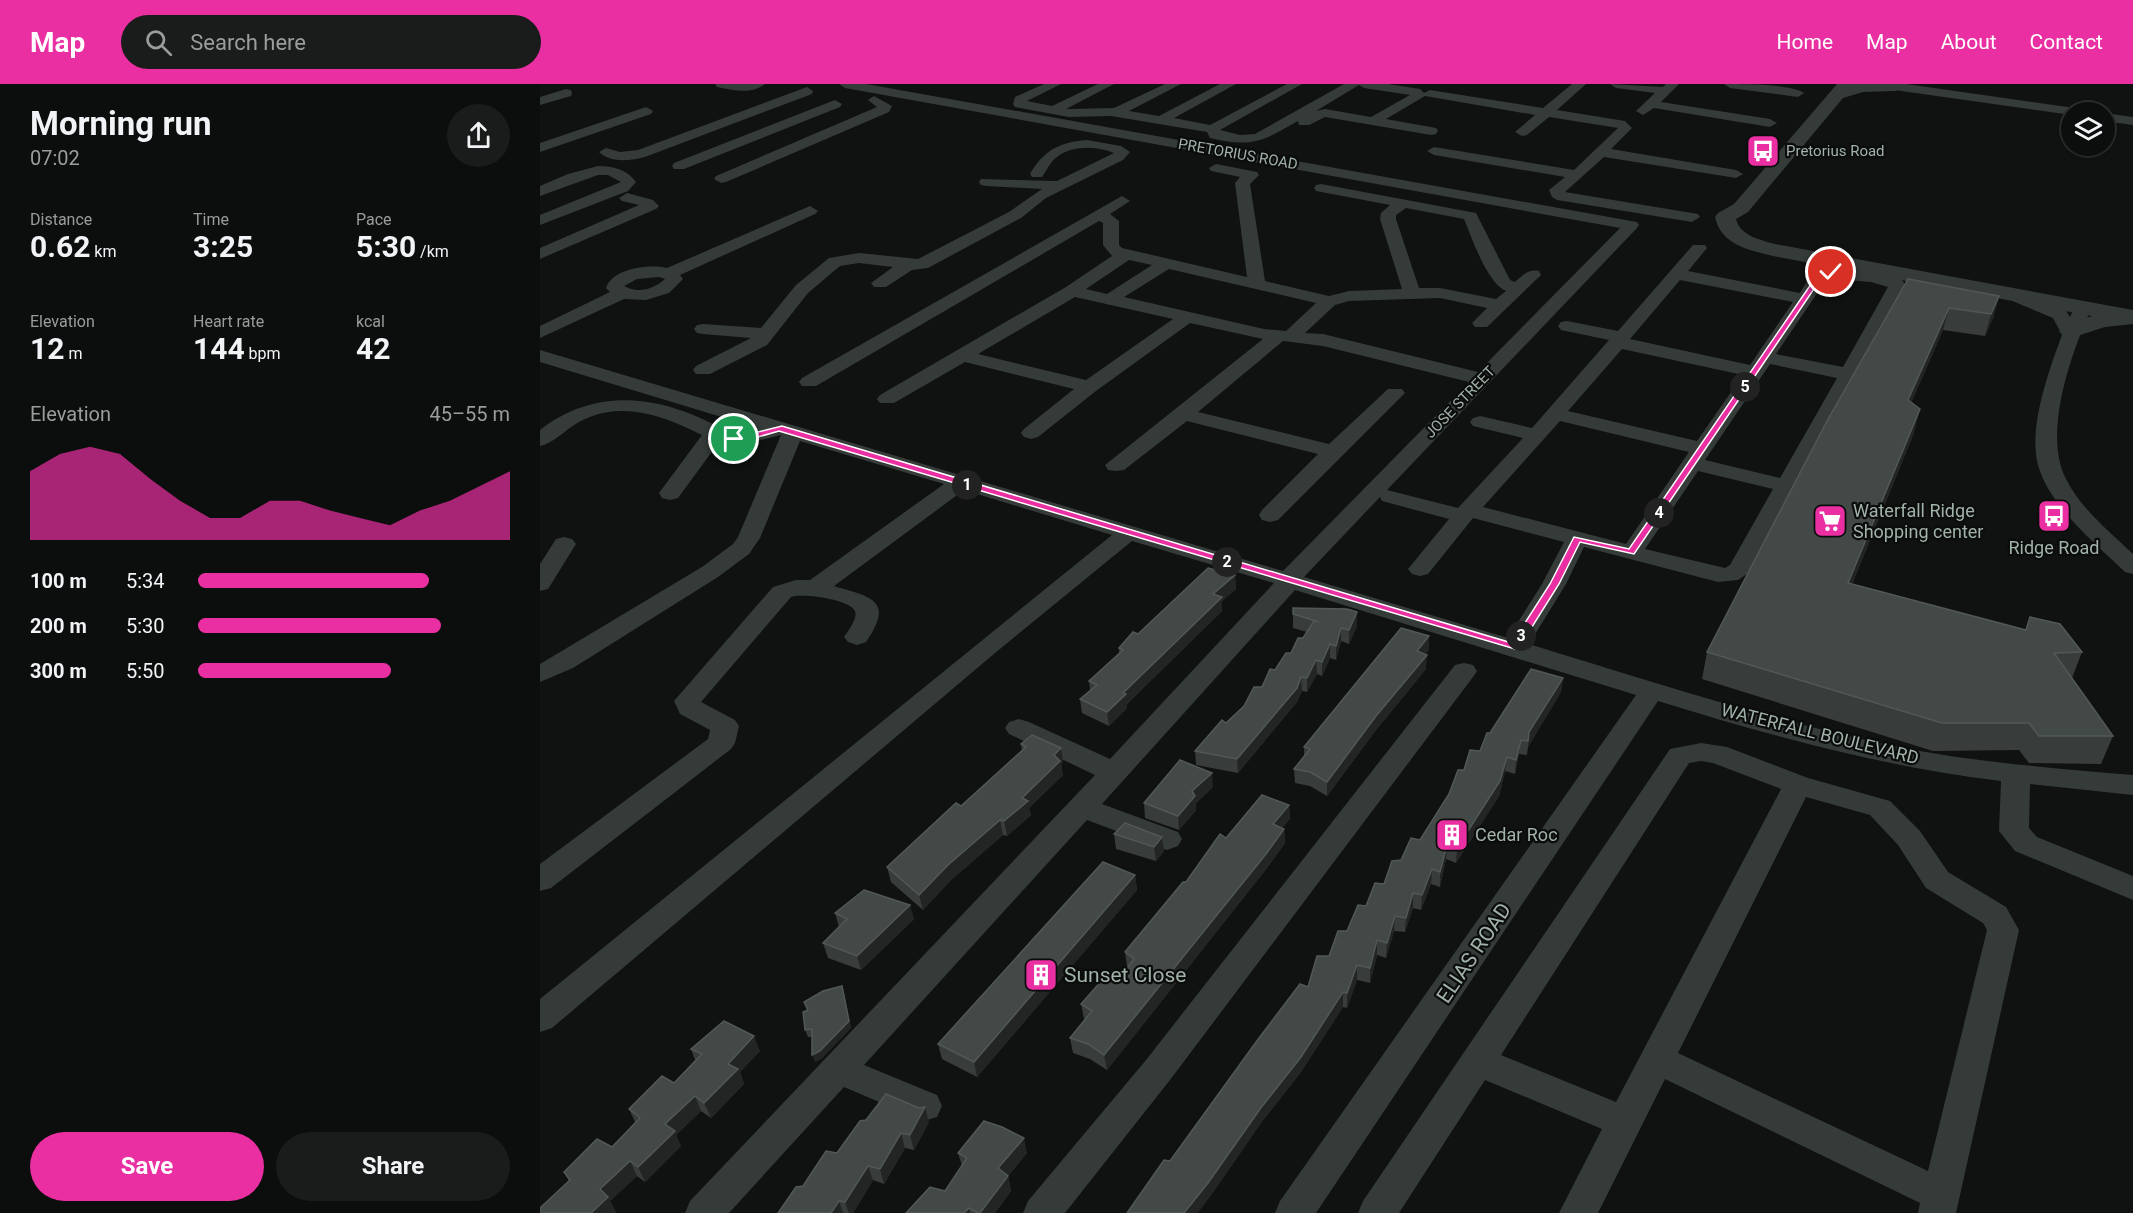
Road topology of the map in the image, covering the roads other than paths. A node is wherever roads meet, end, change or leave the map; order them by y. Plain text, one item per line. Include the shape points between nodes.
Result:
1 (721, 84) edge
2 (759, 84) edge
3 (845, 84) edge
4 (1055, 84) edge
5 (1108, 84) edge
6 (1175, 84) edge
7 (1230, 84) edge
8 (1296, 84) edge
9 (1353, 84) edge
10 (1364, 84) edge
11 (1580, 84) edge
12 (1616, 84) edge
13 (1730, 84) edge
14 (1888, 85) edge
15 (928, 86) dead end
16 (785, 87) dead end
17 (1670, 87) edge
18 (1837, 90) edge
19 (1425, 91) edge
20 (566, 93) dead end
21 (1798, 93) dead end
22 (873, 94) junction
23 (901, 94) junction
24 (821, 95) junction
25 (540, 101) edge
26 (1652, 104) junction
27 (1052, 110) junction
28 (646, 111) dead end
29 (1548, 111) junction
30 (1117, 112) junction
31 (2061, 112) edge
32 (2115, 119) edge
33 (1161, 120) junction
34 (1374, 121) junction
35 (2133, 121) edge
36 (1770, 123) dead end
37 (1625, 125) junction
38 (714, 126) junction
39 (1212, 129) junction
40 (1431, 131) dead end
41 (1522, 132) dead end
42 (1125, 134) junction
43 (758, 135) junction
44 (1275, 139) dead end
45 (542, 146) edge
46 (1101, 147) junction
47 (1434, 151) dead end
48 (606, 152) dead end
49 (1602, 152) junction
50 (679, 165) dead end
51 (1203, 165) dead end
52 (1037, 174) dead end
53 (1736, 174) dead end
54 (1577, 175) junction
55 (721, 179) dead end
56 (986, 182) dead end
57 (1061, 185) junction
58 (1321, 188) dead end
59 (540, 191) edge
60 (627, 198) dead end
61 (1122, 201) dead end
62 (1402, 203) junction
63 (810, 211) dead end
64 (1100, 215) junction
65 (1692, 217) dead end
66 (540, 220) edge
67 (1632, 225) joint
68 (948, 229) dead end
69 (984, 231) junction
70 (1699, 248) dead end
71 (540, 254) edge
72 (1125, 255) junction
73 (1165, 264) junction
74 (908, 265) junction
75 (1676, 274) junction
76 (1533, 275) dead end
77 (880, 283) dead end
78 (1257, 285) junction
79 (2005, 288) junction
80 (1516, 289) junction
81 (1072, 291) junction
82 (1412, 294) junction
83 (1110, 299) junction
84 (1804, 299) junction
85 (1329, 301) junction
86 (1498, 305) junction
87 (2133, 306) edge
88 (2082, 307) junction
89 (1187, 317) junction
90 (2133, 318) edge
91 (1481, 323) dead end
92 (1567, 326) dead end
93 (703, 329) dead end
94 (2071, 332) junction
95 (540, 333) edge
96 (765, 334) junction
97 (1283, 337) junction
98 (1619, 340) junction
99 (961, 355) junction
100 (540, 356) edge
101 (1760, 365) junction
102 (703, 370) dead end
103 (1848, 374) junction
104 (1482, 379) junction
105 (809, 382) dead end
106 (1089, 387) junction
107 (586, 393) dead end
108 (1395, 393) dead end
109 (886, 399) dead end
110 (1183, 414) junction
111 (1555, 414) junction
112 (540, 416) edge
113 (1480, 422) dead end
114 (786, 430) junction
115 (1031, 433) dead end
116 (714, 434) junction
117 (1537, 435) junction
118 (540, 440) edge
119 (1333, 451) junction
120 (1698, 457) junction
121 (1116, 465) dead end
122 (960, 483) junction
123 (1786, 486) junction
124 (670, 493) dead end
125 (1390, 496) dead end
126 (1465, 513) junction
127 (1270, 515) dead end
128 (1128, 533) junction
129 (1577, 539) junction
130 (564, 544) dead end
131 (1631, 553) junction
132 (2133, 567) edge
133 (1420, 568) dead end
134 (1288, 580) junction
135 (540, 584) edge
136 (815, 588) junction
137 (857, 637) dead end
138 (1515, 646) junction
139 (1464, 671) dead end
140 (540, 685) edge
141 (1652, 691) junction
142 (1019, 728) dead end
143 (1114, 772) junction
144 (2016, 773) junction
145 (1798, 785) junction
146 (2133, 785) edge
147 (1081, 807) junction
148 (1167, 839) dead end
149 (540, 880) edge
150 (2133, 889) edge
151 (540, 1018) edge
152 (1657, 1059) junction
153 (1477, 1061) junction
154 (838, 1069) junction
155 (924, 1106) edge
156 (1625, 1122) junction
157 (1939, 1204) edge
158 (704, 1213) edge
159 (1042, 1213) edge
160 (1293, 1213) edge
161 (1377, 1213) edge
162 (1578, 1213) edge

1 - 2 street via 739,88
3 - 22 street, PRETORIUS ROAD
4 - 27 street via 1020,102
5 - 27 street
6 - 30 street
7 - 33 street
8 - 39 street
9 - 39 street via 1258,138 1217,136
10 - 19 street
11 - 29 street
12 - 17 street
13 - 21 street
14 - 18 street
14 - 31 street via 2007,110
15 - 23 street
16 - 24 street
17 - 26 street
18 - 79 street via 1741,208 1725,217 1728,227 1740,238 1763,247
19 - 29 street
19 - 34 street
20 - 25 street
22 - 23 street, PRETORIUS ROAD
22 - 24 street
22 - 55 street via 885,106 884,110
23 - 42 street, PRETORIUS ROAD
24 - 38 street
24 - 43 street
26 - 36 street
26 - 37 street
27 - 30 street
28 - 45 street
29 - 37 street
29 - 41 street
30 - 33 street
32 - 35 street
33 - 39 street
34 - 40 street
34 - 44 street via 1319,113
37 - 49 street
38 - 43 street
38 - 48 street via 635,155
42 - 46 street
42 - 67 street, PRETORIUS ROAD
43 - 50 street
46 - 52 street via 1072,146 1059,150
46 - 57 street via 1123,153
47 - 54 street
49 - 53 street
49 - 54 street
51 - 78 street via 1252,175 1242,183
54 - 65 street via 1557,194
56 - 57 street
57 - 69 street
58 - 62 street
59 - 66 street via 602,170 621,174 629,182 623,188
60 - 71 street via 651,206
61 - 64 street
62 - 80 street via 1470,216 1498,275 1504,284
62 - 82 street via 1389,213 1388,219
63 - 95 street via 668,274 652,272 626,278 616,284 617,291 622,293
64 - 72 street via 1111,221 1112,249
64 - 105 street
67 - 104 street, JOSE STREET
68 - 69 street
69 - 74 street via 922,264
70 - 75 street
72 - 73 street
72 - 81 street
73 - 78 street
73 - 83 street
74 - 77 street
74 - 96 street via 870,259 835,262 802,289
75 - 84 street
75 - 98 street
76 - 80 street
78 - 85 street
79 - 87 street
79 - 88 street
79 - 94 street via 2060,315
80 - 86 street
81 - 83 street
81 - 99 street
82 - 85 street via 1349,296
82 - 86 street via 1440,293
83 - 89 street
84 - 101 street
84 - 103 street via 1826,273 1897,285
85 - 97 street
86 - 91 street
88 - 90 street
88 - 94 street
89 - 97 street
89 - 106 street
90 - 94 street via 2103,320
92 - 98 street
93 - 96 street
94 - 132 street via 2048,428 2049,466 2064,493
96 - 102 street via 755,345
97 - 104 street via 1323,340
97 - 110 street
98 - 101 street
98 - 111 street
99 - 106 street
99 - 109 street
100 - 114 street, WATERFALL BOULEVARD
101 - 103 street
101 - 120 street
103 - 123 street
104 - 134 street, JOSE STREET
106 - 115 street
107 - 112 street
108 - 119 street
110 - 119 street
110 - 121 street
111 - 117 street
111 - 120 street
113 - 117 street
114 - 116 street via 744,438
114 - 122 street, WATERFALL BOULEVARD
114 - 140 street via 749,538 741,549 564,662
116 - 118 street via 649,407 615,404 573,415
116 - 124 street
117 - 126 street
119 - 127 street
120 - 123 street
120 - 131 street
122 - 128 street, WATERFALL BOULEVARD
122 - 136 street
123 - 131 street via 1734,574 1724,576
125 - 126 street
126 - 129 street
126 - 133 street
128 - 134 street, WATERFALL BOULEVARD
128 - 151 street
129 - 131 street
129 - 138 street
130 - 135 street
134 - 138 street, WATERFALL BOULEVARD
134 - 143 street, JOSE STREET via 1281,593
136 - 137 street via 865,605 868,616
136 - 149 street via 796,587 777,596 690,695 689,708 724,726 721,744
138 - 141 street, WATERFALL BOULEVARD
139 - 159 street via 1158,1070
141 - 144 street, WATERFALL BOULEVARD via 1896,755
141 - 160 street, ELIAS ROAD
142 - 143 street
143 - 147 street, JOSE STREET
144 - 146 street, WATERFALL BOULEVARD
144 - 150 street via 2014,831 2026,844
145 - 152 street
145 - 153 street via 1717,754 1680,756
145 - 157 street via 1880,808 1909,838 1937,880 1995,915 2003,930
147 - 148 street
147 - 154 street, JOSE STREET
152 - 156 street
152 - 157 street
153 - 156 street
153 - 161 street
154 - 155 street
154 - 158 street, JOSE STREET
156 - 162 street

